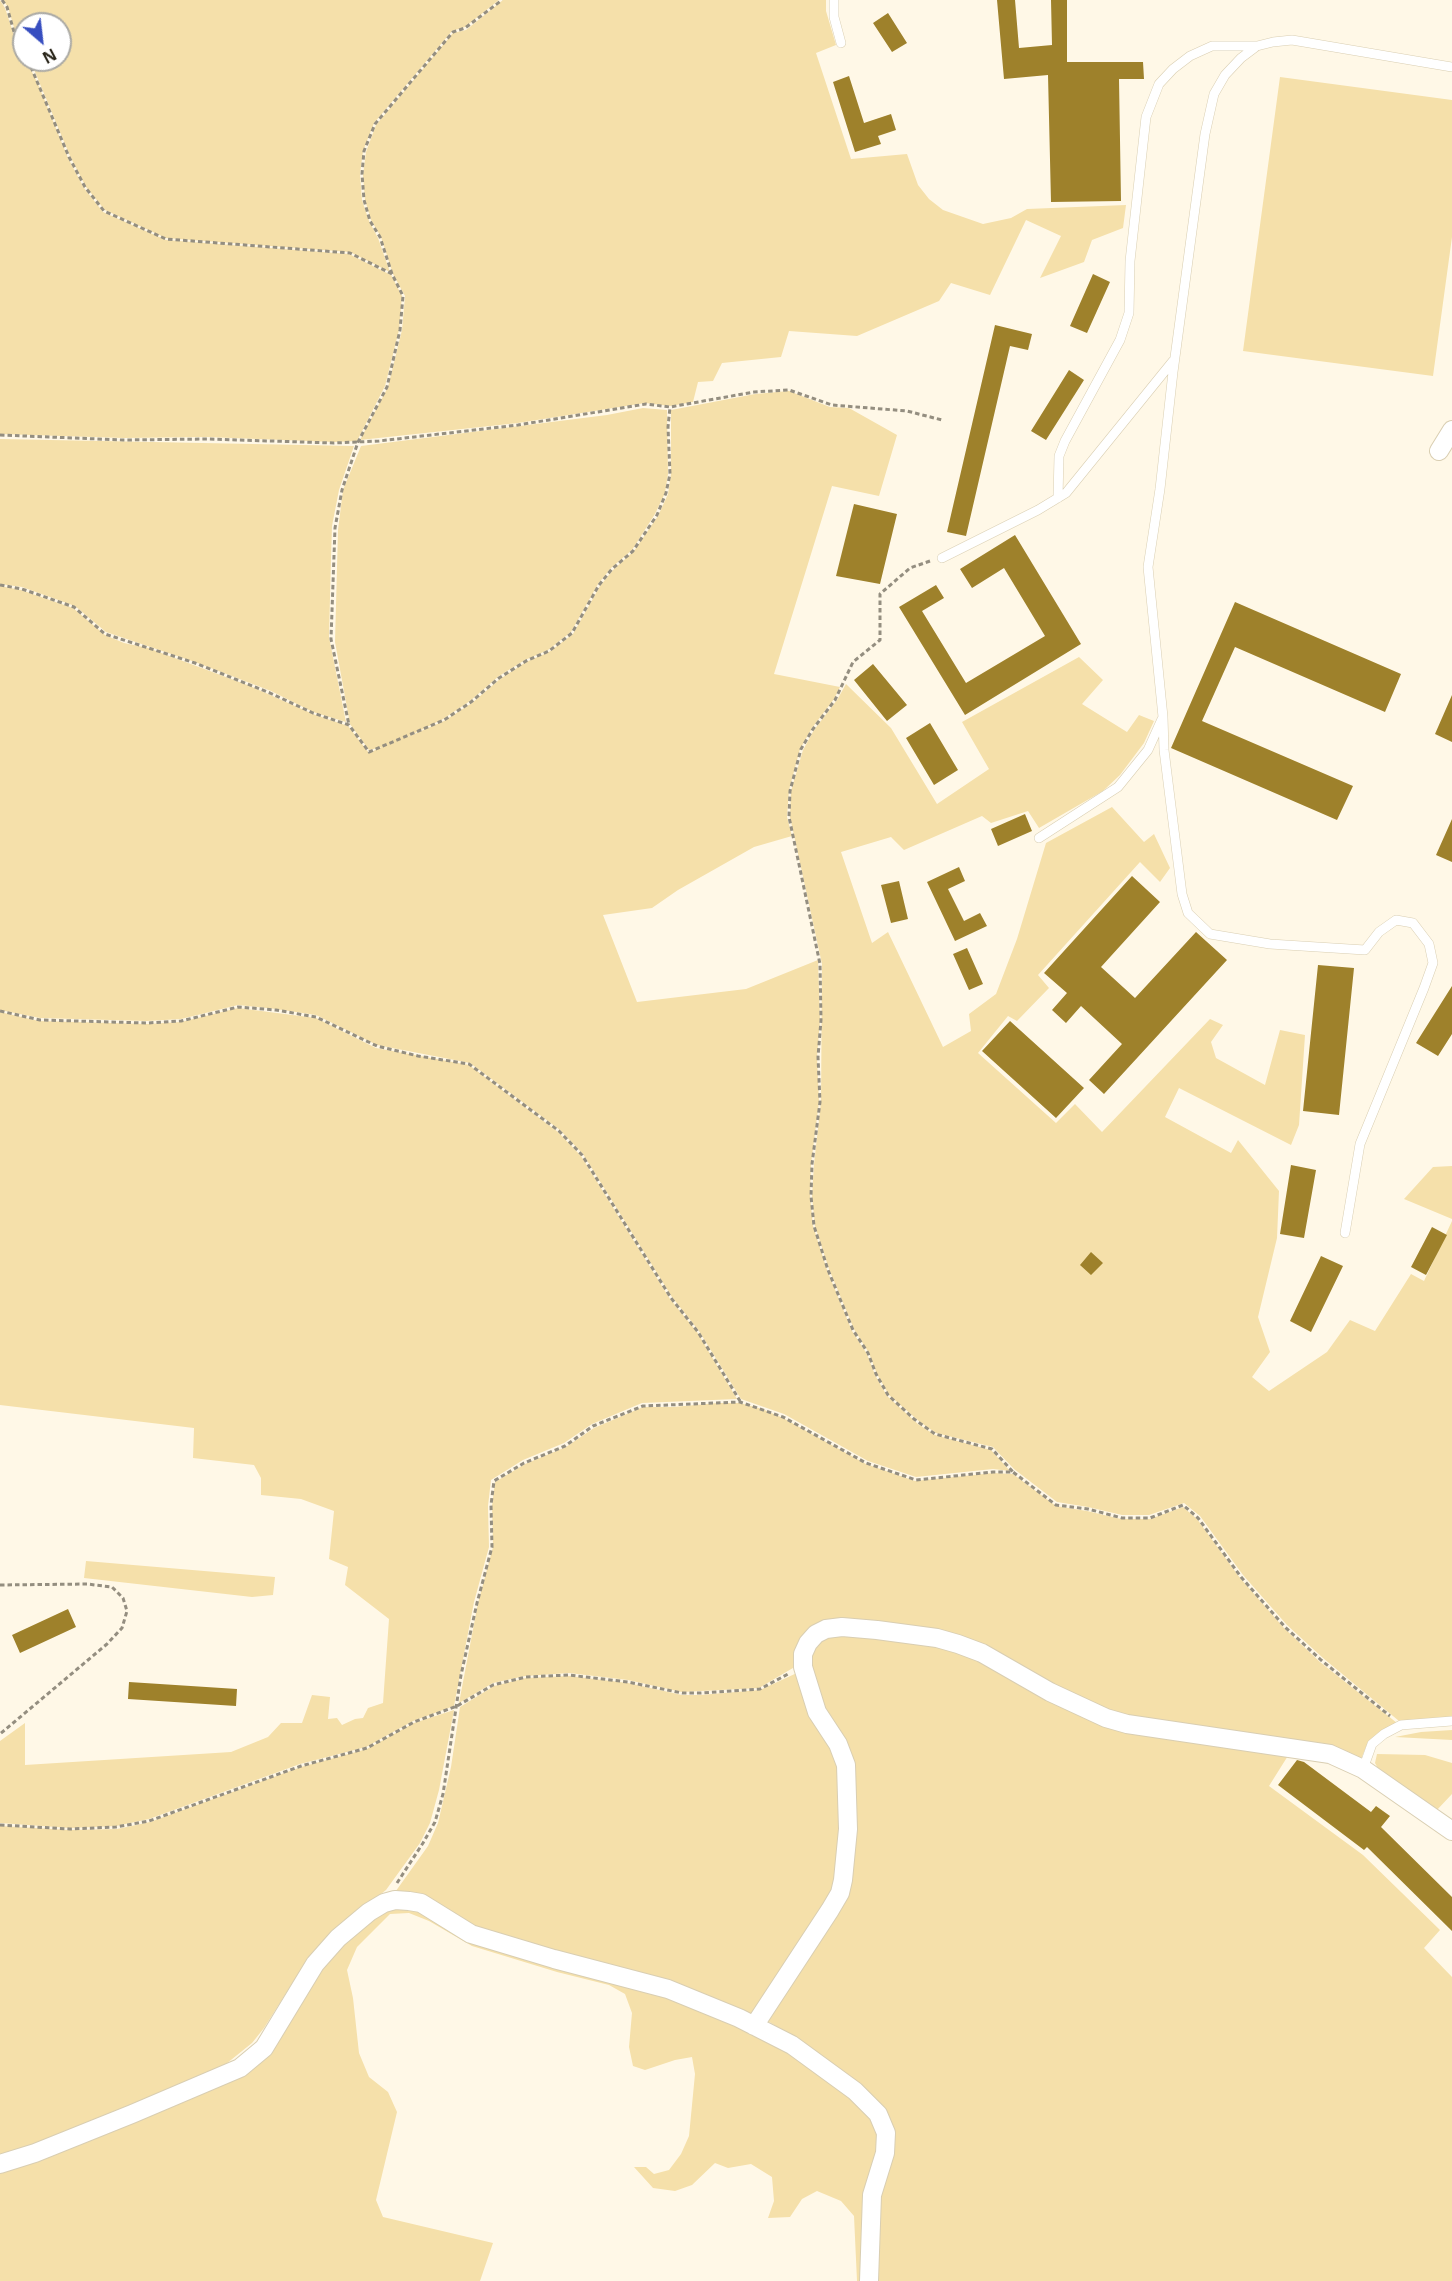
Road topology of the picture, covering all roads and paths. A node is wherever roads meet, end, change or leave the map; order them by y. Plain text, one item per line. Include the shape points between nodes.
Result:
1 (2, 0) edge
2 (501, 0) edge
3 (834, 0) edge
4 (12, 25) edge
5 (841, 43) dead end
6 (1257, 46) junction
7 (1452, 67) edge
8 (33, 72) edge
9 (392, 274) junction
10 (1174, 359) junction
11 (670, 407) junction
12 (942, 420) dead end
13 (1452, 430) edge
14 (0, 435) edge
15 (358, 442) junction
16 (1439, 451) dead end
17 (1058, 498) junction
18 (942, 558) joint
19 (0, 585) edge
20 (1163, 717) junction
21 (349, 725) junction
22 (1039, 838) dead end
23 (0, 1011) edge
24 (1345, 1233) dead end
25 (740, 1402) junction
26 (1013, 1472) junction
27 (0, 1585) edge
28 (803, 1667) junction
29 (457, 1706) junction
30 (1452, 1721) edge
31 (1401, 1725) junction
32 (0, 1734) edge
33 (1362, 1769) junction
34 (0, 1825) edge
35 (1452, 1831) edge
36 (384, 1903) junction
37 (754, 2026) junction
38 (0, 2164) edge
39 (869, 2281) edge

1 - 4 path
2 - 9 path via 465,28 453,32 375,124 364,151 363,200
3 - 5 lane
6 - 7 lane via 1292,40
6 - 10 lane via 1241,58 1214,94
6 - 17 lane via 1212,46 1190,56 1159,84 1146,117 1130,261 1129,313 1120,340 1059,456
8 - 9 path via 69,157 85,188 104,211 166,239 350,253
9 - 15 path via 403,296 400,330 387,387
10 - 17 lane
10 - 20 lane via 1148,567
11 - 12 path via 789,390 832,405 907,411
11 - 15 path via 646,404 518,425
11 - 21 path via 670,474 657,515 633,551 599,585 572,633 549,651 500,678 444,720 369,752
13 - 16 street
14 - 15 path
15 - 21 path via 342,490 335,528 332,588 331,639
17 - 18 lane
18 - 26 path via 910,568 880,594 880,640 853,662 835,700 801,749 790,791 789,817 820,964 820,1102 811,1196 814,1226 828,1270 853,1330 888,1395 935,1434 992,1449
19 - 21 path via 74,607 105,634 195,663
20 - 22 lane via 1148,750 1118,787
20 - 24 lane via 1182,894 1188,913 1210,934 1270,944 1365,950 1379,932 1396,920 1413,923 1429,944 1433,963 1360,1144
23 - 25 path via 40,1020 147,1023 181,1021 238,1007 276,1010 316,1017 377,1047 470,1064 559,1131 582,1155
25 - 26 path via 783,1417 866,1463 916,1480
25 - 29 path via 643,1406 593,1426 565,1446 494,1481 492,1547
26 - 31 path via 1056,1505 1122,1518 1150,1518 1183,1506 1198,1518 1241,1577 1285,1627
27 - 32 path via 112,1587 123,1598 127,1611 122,1628 106,1644
28 - 29 path via 760,1689 700,1693 569,1675 526,1677 494,1685
28 - 33 street via 808,1643 826,1629 842,1627 937,1638 982,1653 1106,1718 1330,1754
28 - 37 street via 817,1712 838,1744 846,1765 846,1864 840,1893
29 - 34 path via 414,1722 367,1748 301,1766 149,1821 69,1829
29 - 36 path via 449,1767 435,1822
30 - 31 lane
31 - 33 lane via 1372,1744
33 - 35 street
36 - 37 street via 420,1903 471,1934 668,1989
36 - 38 street via 355,1923 326,1951 268,2043 240,2068
37 - 39 street via 792,2045 855,2091 884,2125 887,2142 872,2195

